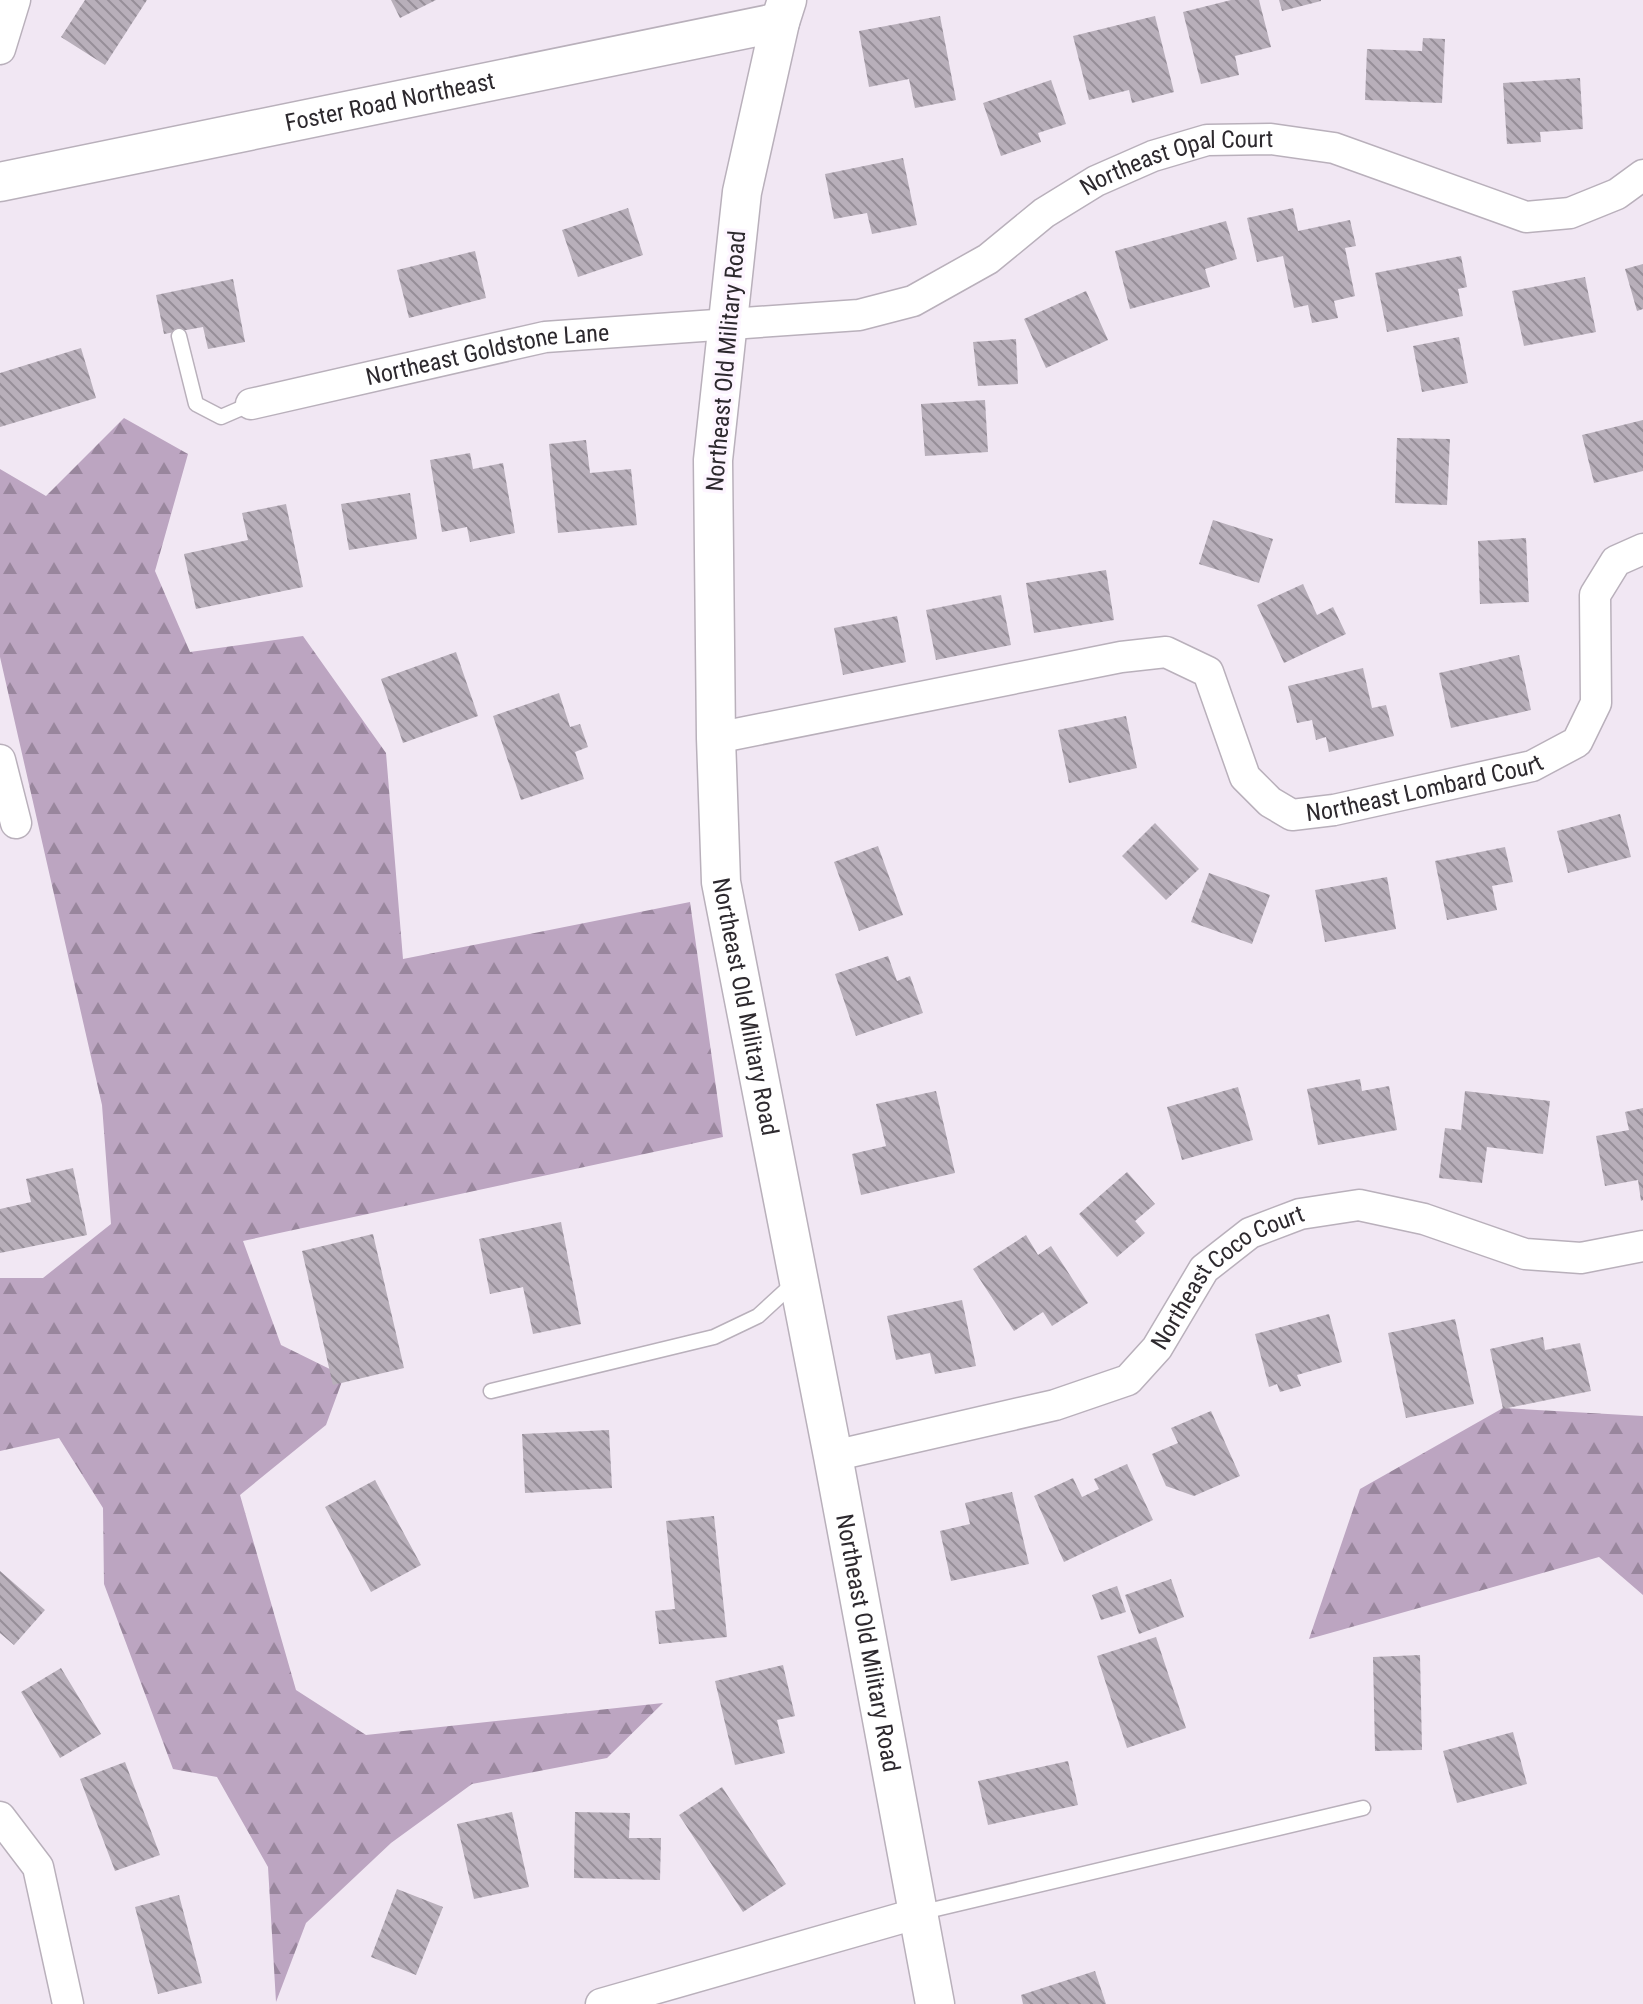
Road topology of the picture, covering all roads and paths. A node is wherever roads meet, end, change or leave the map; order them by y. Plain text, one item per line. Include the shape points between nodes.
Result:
1 (15, 0) edge
2 (784, 11) edge
3 (0, 49) edge
4 (1643, 175) edge
5 (1, 178) edge
6 (726, 325) junction
7 (179, 336) dead end
8 (251, 404) joint
9 (1643, 549) edge
10 (716, 738) junction
11 (0, 760) edge
12 (16, 823) dead end
13 (1643, 1246) edge
14 (798, 1279) junction
15 (491, 1391) dead end
16 (833, 1456) junction
17 (1363, 1808) dead end
18 (0, 1817) edge
19 (919, 1913) junction
20 (68, 2004) edge
21 (601, 2004) edge
22 (935, 2004) edge

1 - 3 street
2 - 5 street, Foster Road Northeast
2 - 6 street, Northeast Old Military Road via 742,192
4 - 6 street, Northeast Opal Court via 1617,194 1570,213 1526,217 1334,148 1271,139 1207,140 1096,181 1044,213 988,259 913,301 859,315
6 - 8 street, Northeast Goldstone Lane via 545,337
6 - 10 street, Northeast Old Military Road via 713,460
7 - 8 lane via 196,404 221,417
9 - 10 street, Northeast Lombard Court via 1616,561 1595,595 1596,703 1577,742 1532,766 1334,810 1292,815 1270,802 1245,777 1208,672 1166,652
10 - 14 street, Northeast Old Military Road via 721,882
11 - 12 street
13 - 16 street, Northeast Coco Court via 1581,1258 1525,1254 1424,1219 1359,1205 1300,1214 1250,1233 1204,1269 1157,1348 1128,1380 1055,1405
14 - 15 lane via 758,1316 714,1337
14 - 16 street, Northeast Old Military Road
16 - 19 street, Northeast Old Military Road
17 - 19 lane
18 - 20 street via 38,1867
19 - 21 street
19 - 22 street, Northeast Old Military Road

